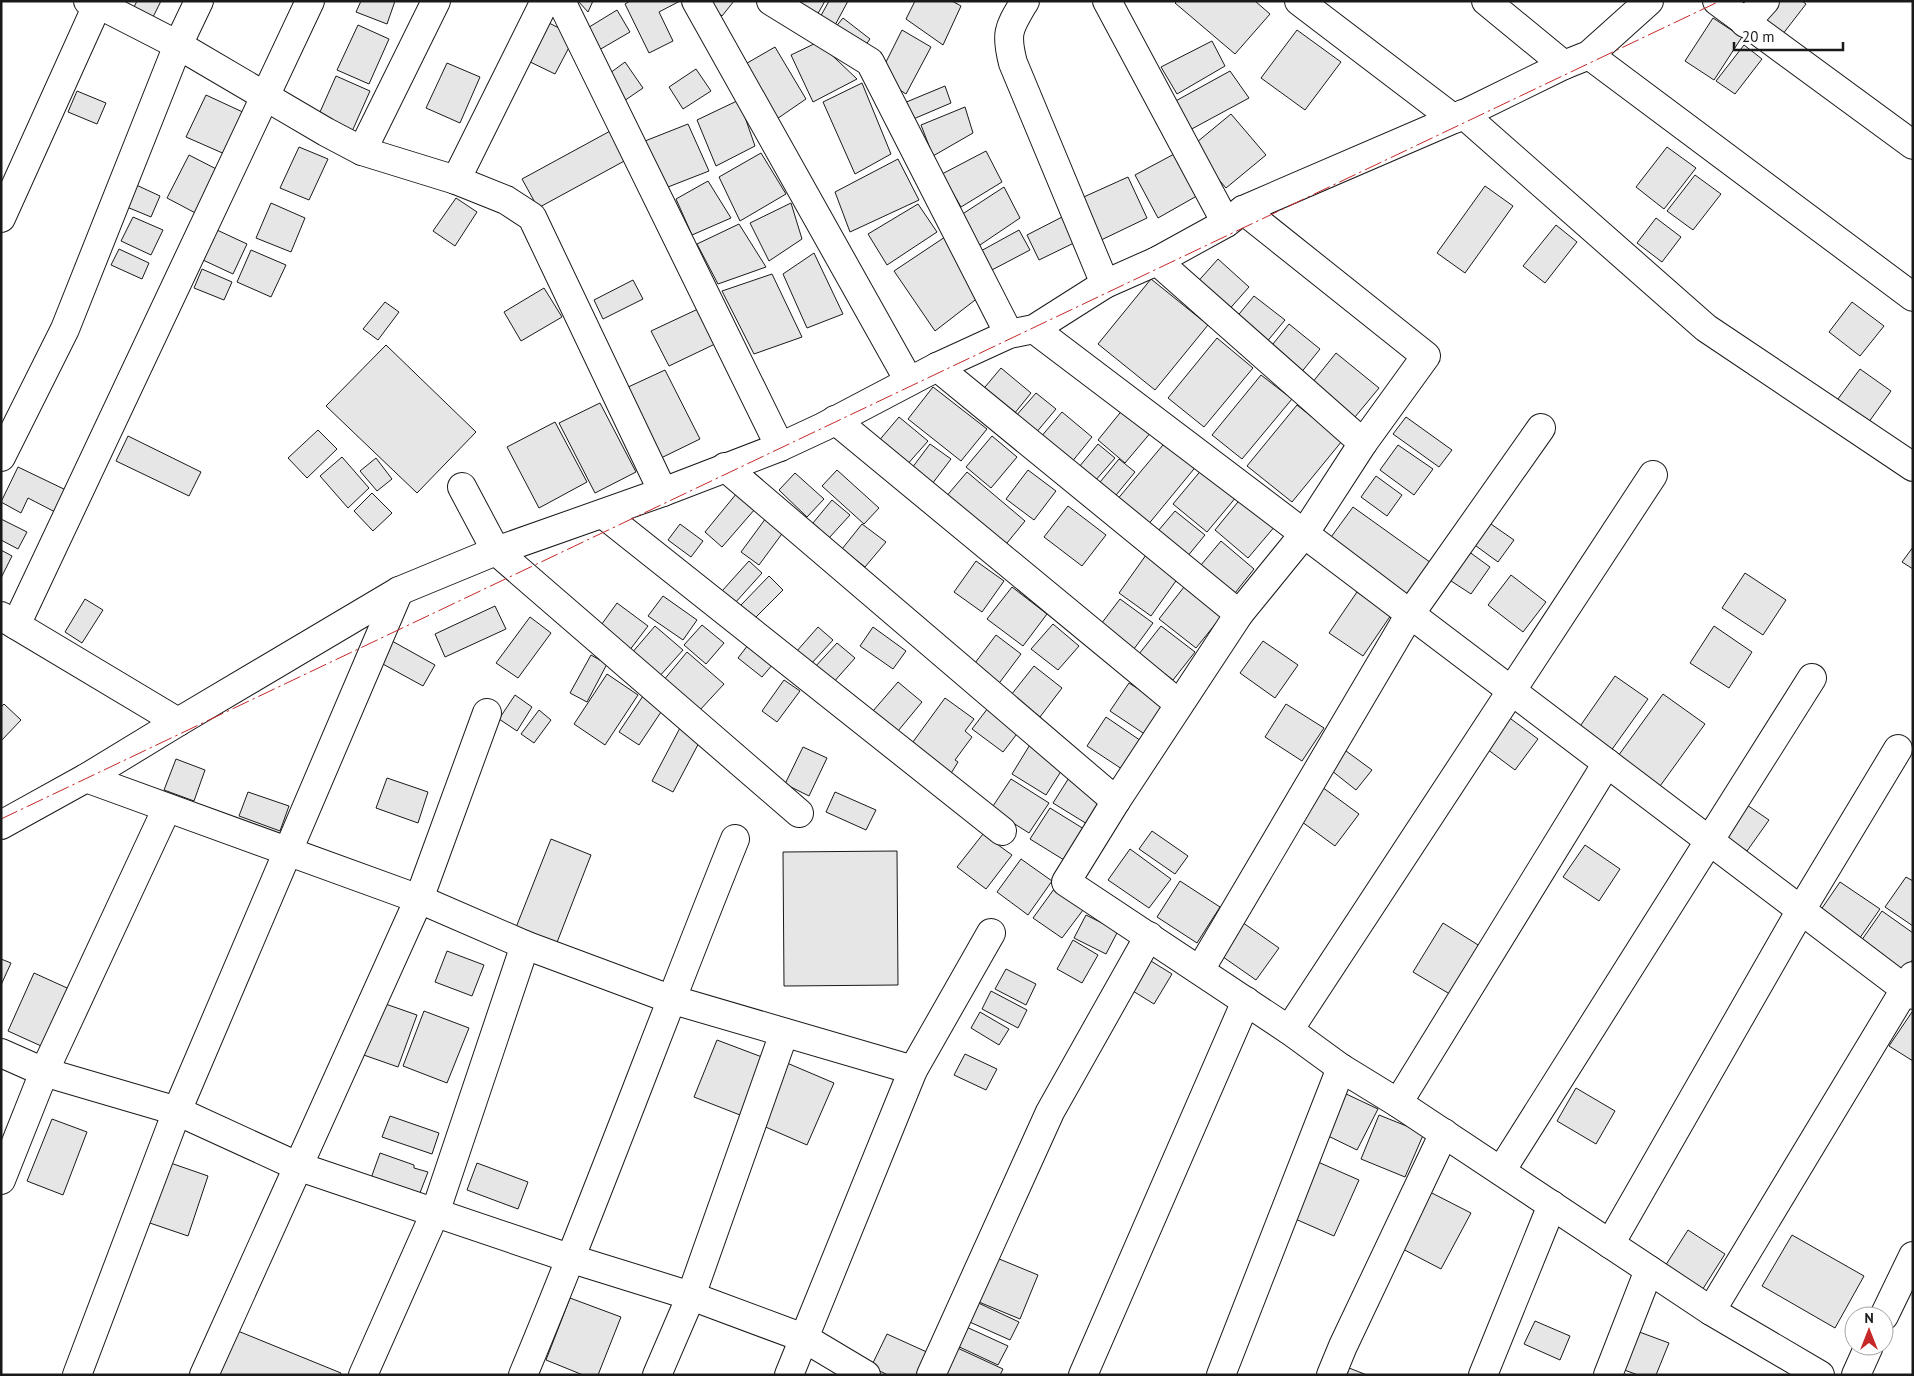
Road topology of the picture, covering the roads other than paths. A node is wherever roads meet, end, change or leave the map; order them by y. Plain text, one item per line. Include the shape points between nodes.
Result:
1 (199, 1) edge
2 (310, 1) edge
3 (436, 1) edge
4 (545, 1) edge
5 (562, 1) edge
6 (696, 1) edge
7 (771, 1) edge
8 (1025, 1) edge
9 (1107, 1) edge
10 (1299, 1) edge
11 (1486, 1) edge
12 (1649, 1) edge
13 (1717, 1) edge
14 (1765, 1) edge
15 (95, 2) edge
16 (1745, 23) junction
17 (178, 45) junction
18 (1589, 54) junction
19 (1564, 65) junction
20 (267, 97) junction
21 (1458, 116) junction
22 (1913, 145) edge
23 (362, 151) junction
24 (456, 180) junction
25 (1234, 217) junction
26 (1, 218) edge
27 (1157, 261) junction
28 (1105, 284) junction
29 (1913, 298) edge
30 (1021, 331) junction
31 (937, 367) junction
32 (909, 380) junction
33 (835, 420) junction
34 (1541, 428) dead end
35 (1363, 443) junction
36 (780, 448) junction
37 (1, 457) edge
38 (1913, 466) edge
39 (725, 467) junction
40 (1653, 475) dead end
41 (462, 487) dead end
42 (664, 492) junction
43 (603, 514) junction
44 (1304, 534) junction
45 (496, 551) junction
46 (399, 592) junction
47 (1239, 614) junction
48 (1410, 614) junction
49 (9, 620) edge
50 (1812, 678) dead end
51 (1511, 691) junction
52 (1179, 704) junction
53 (487, 713) dead end
54 (178, 722) junction
55 (1898, 749) dead end
56 (1607, 763) junction
57 (86, 778) junction
58 (1116, 801) junction
59 (167, 808) junction
60 (799, 813) dead end
61 (1, 825) edge
62 (1002, 831) dead end
63 (735, 839) dead end
64 (1709, 841) junction
65 (289, 851) junction
66 (419, 899) junction
67 (1801, 910) junction
68 (991, 933) dead end
69 (1149, 936) junction
70 (525, 945) junction
71 (1200, 970) junction
72 (1910, 986) edge
73 (670, 999) junction
74 (1246, 1001) junction
75 (1289, 1030) junction
76 (784, 1033) junction
77 (1, 1053) edge
78 (1341, 1068) junction
79 (913, 1070) junction
80 (44, 1072) junction
81 (1398, 1102) junction
82 (177, 1111) junction
83 (1444, 1133) junction
84 (298, 1166) junction
85 (1501, 1171) junction
86 (1, 1180) edge
87 (1552, 1205) junction
88 (435, 1213) junction
89 (1610, 1244) junction
90 (1913, 1256) edge
91 (572, 1259) junction
92 (1649, 1270) junction
93 (691, 1296) junction
94 (1889, 1306) edge
95 (1711, 1311) junction
96 (804, 1338) junction
97 (1865, 1356) edge
98 (78, 1375) edge
99 (204, 1375) edge
100 (364, 1375) edge
101 (523, 1375) edge
102 (657, 1375) edge
103 (789, 1375) edge
104 (866, 1375) edge
105 (931, 1375) edge
106 (1083, 1375) edge
107 (1220, 1375) edge
108 (1331, 1375) edge
109 (1484, 1375) edge
110 (1608, 1375) edge
111 (1820, 1375) edge
112 (1856, 1375) edge

1 - 17 street
2 - 20 street
3 - 23 street
4 - 24 street
5 - 36 street
6 - 32 street
7 - 30 street via 870,62
8 - 28 street via 1010,26 1008,41 1013,63
9 - 25 street
10 - 21 street
11 - 19 street
12 - 18 street
13 - 16 street
14 - 16 street
15 - 17 street
15 - 26 street
16 - 22 street
17 - 20 street
17 - 37 street via 65,329
18 - 19 street
18 - 29 street
19 - 21 street
20 - 23 street
20 - 49 street
21 - 25 street
21 - 38 street via 1706,328
23 - 24 street
24 - 42 street via 506,200 532,217
25 - 27 street
25 - 35 street via 1426,356
27 - 28 street
27 - 35 street
28 - 30 street
30 - 31 street
30 - 44 street
31 - 32 street
31 - 47 street
32 - 33 street
33 - 36 street
33 - 52 street
34 - 48 street
35 - 44 street
36 - 39 street
39 - 42 street
39 - 58 street
40 - 51 street
41 - 45 street
42 - 43 street
43 - 45 street
43 - 62 street
44 - 47 street
44 - 48 street
45 - 46 street
45 - 60 street
46 - 54 street
46 - 65 street
47 - 52 street
48 - 51 street
48 - 71 street
49 - 54 street
50 - 64 street
51 - 56 street
51 - 75 street
52 - 58 street
53 - 66 street
54 - 57 street
55 - 67 street
56 - 64 street
56 - 81 street
57 - 59 street
57 - 61 street
58 - 69 street via 1066,882
59 - 65 street
59 - 80 street
63 - 73 street
64 - 67 street
64 - 85 street
65 - 66 street
65 - 82 street
66 - 70 street
66 - 84 street
67 - 72 street
67 - 89 street
68 - 79 street
69 - 71 street
69 - 105 street via 1050,1112
70 - 73 street
70 - 88 street
71 - 74 street
72 - 95 street
73 - 76 street
73 - 91 street
74 - 75 street
74 - 106 street
75 - 78 street
76 - 79 street
76 - 93 street
77 - 80 street
78 - 81 street
78 - 107 street
79 - 96 street
80 - 82 street
80 - 86 street
81 - 83 street
82 - 84 street
82 - 98 street
83 - 85 street
83 - 108 street
84 - 88 street
84 - 99 street
85 - 87 street
87 - 89 street
87 - 109 street
88 - 91 street
88 - 100 street
89 - 92 street
90 - 94 street
91 - 93 street
91 - 101 street
92 - 95 street
92 - 110 street
93 - 96 street
93 - 102 street
95 - 111 street
96 - 103 street
96 - 104 street
97 - 112 street

